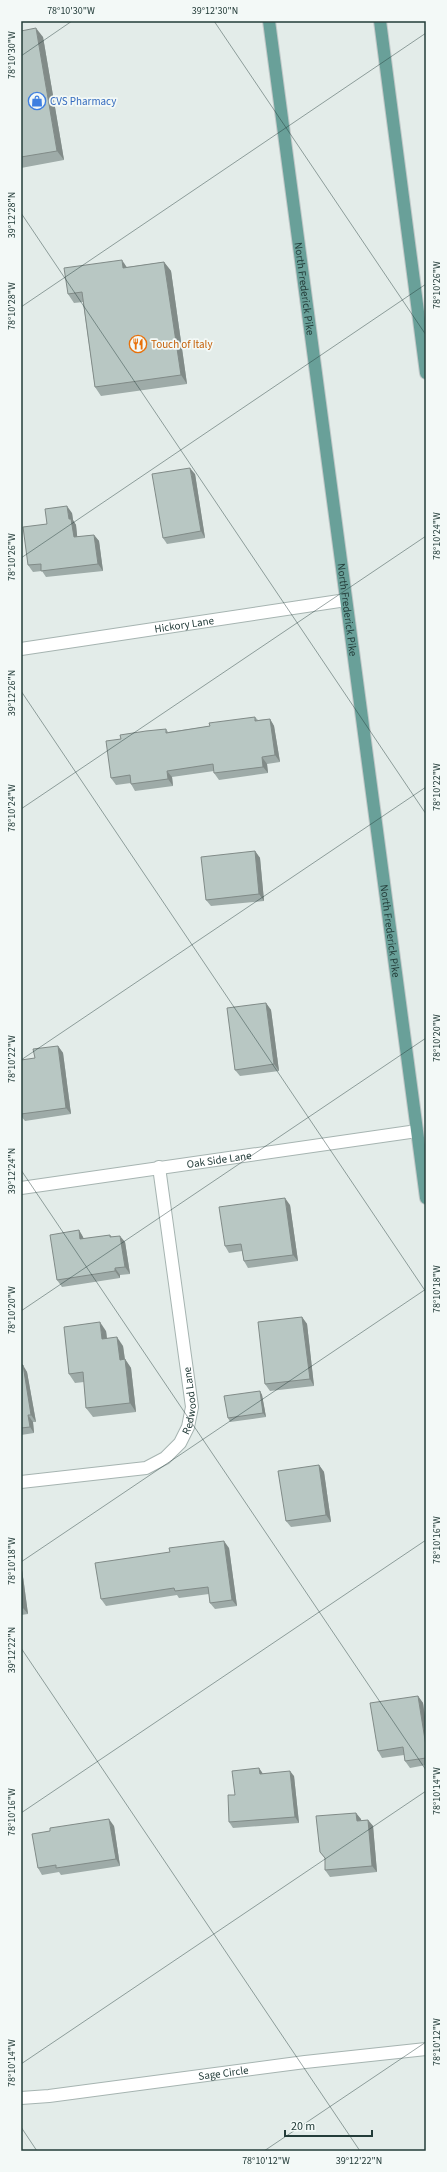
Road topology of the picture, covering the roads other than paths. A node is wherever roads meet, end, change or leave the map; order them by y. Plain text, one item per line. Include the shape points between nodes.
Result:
1 (269, 21) edge
2 (380, 21) edge
3 (426, 373) edge
4 (346, 600) junction
5 (21, 649) edge
6 (416, 1131) junction
7 (159, 1167) junction
8 (21, 1188) edge
9 (426, 1198) edge
10 (21, 1482) edge
11 (426, 2049) edge
12 (21, 2098) edge

1 - 4 main road, North Frederick Pike
2 - 3 main road
4 - 5 street, Hickory Lane
4 - 6 main road, North Frederick Pike
6 - 7 street, Oak Side Lane
6 - 9 main road, North Frederick Pike
7 - 8 street, Oak Side Lane
7 - 10 street, Redwood Lane via 192,1407 188,1427 180,1443 165,1458 146,1468
11 - 12 street, Sage Circle

